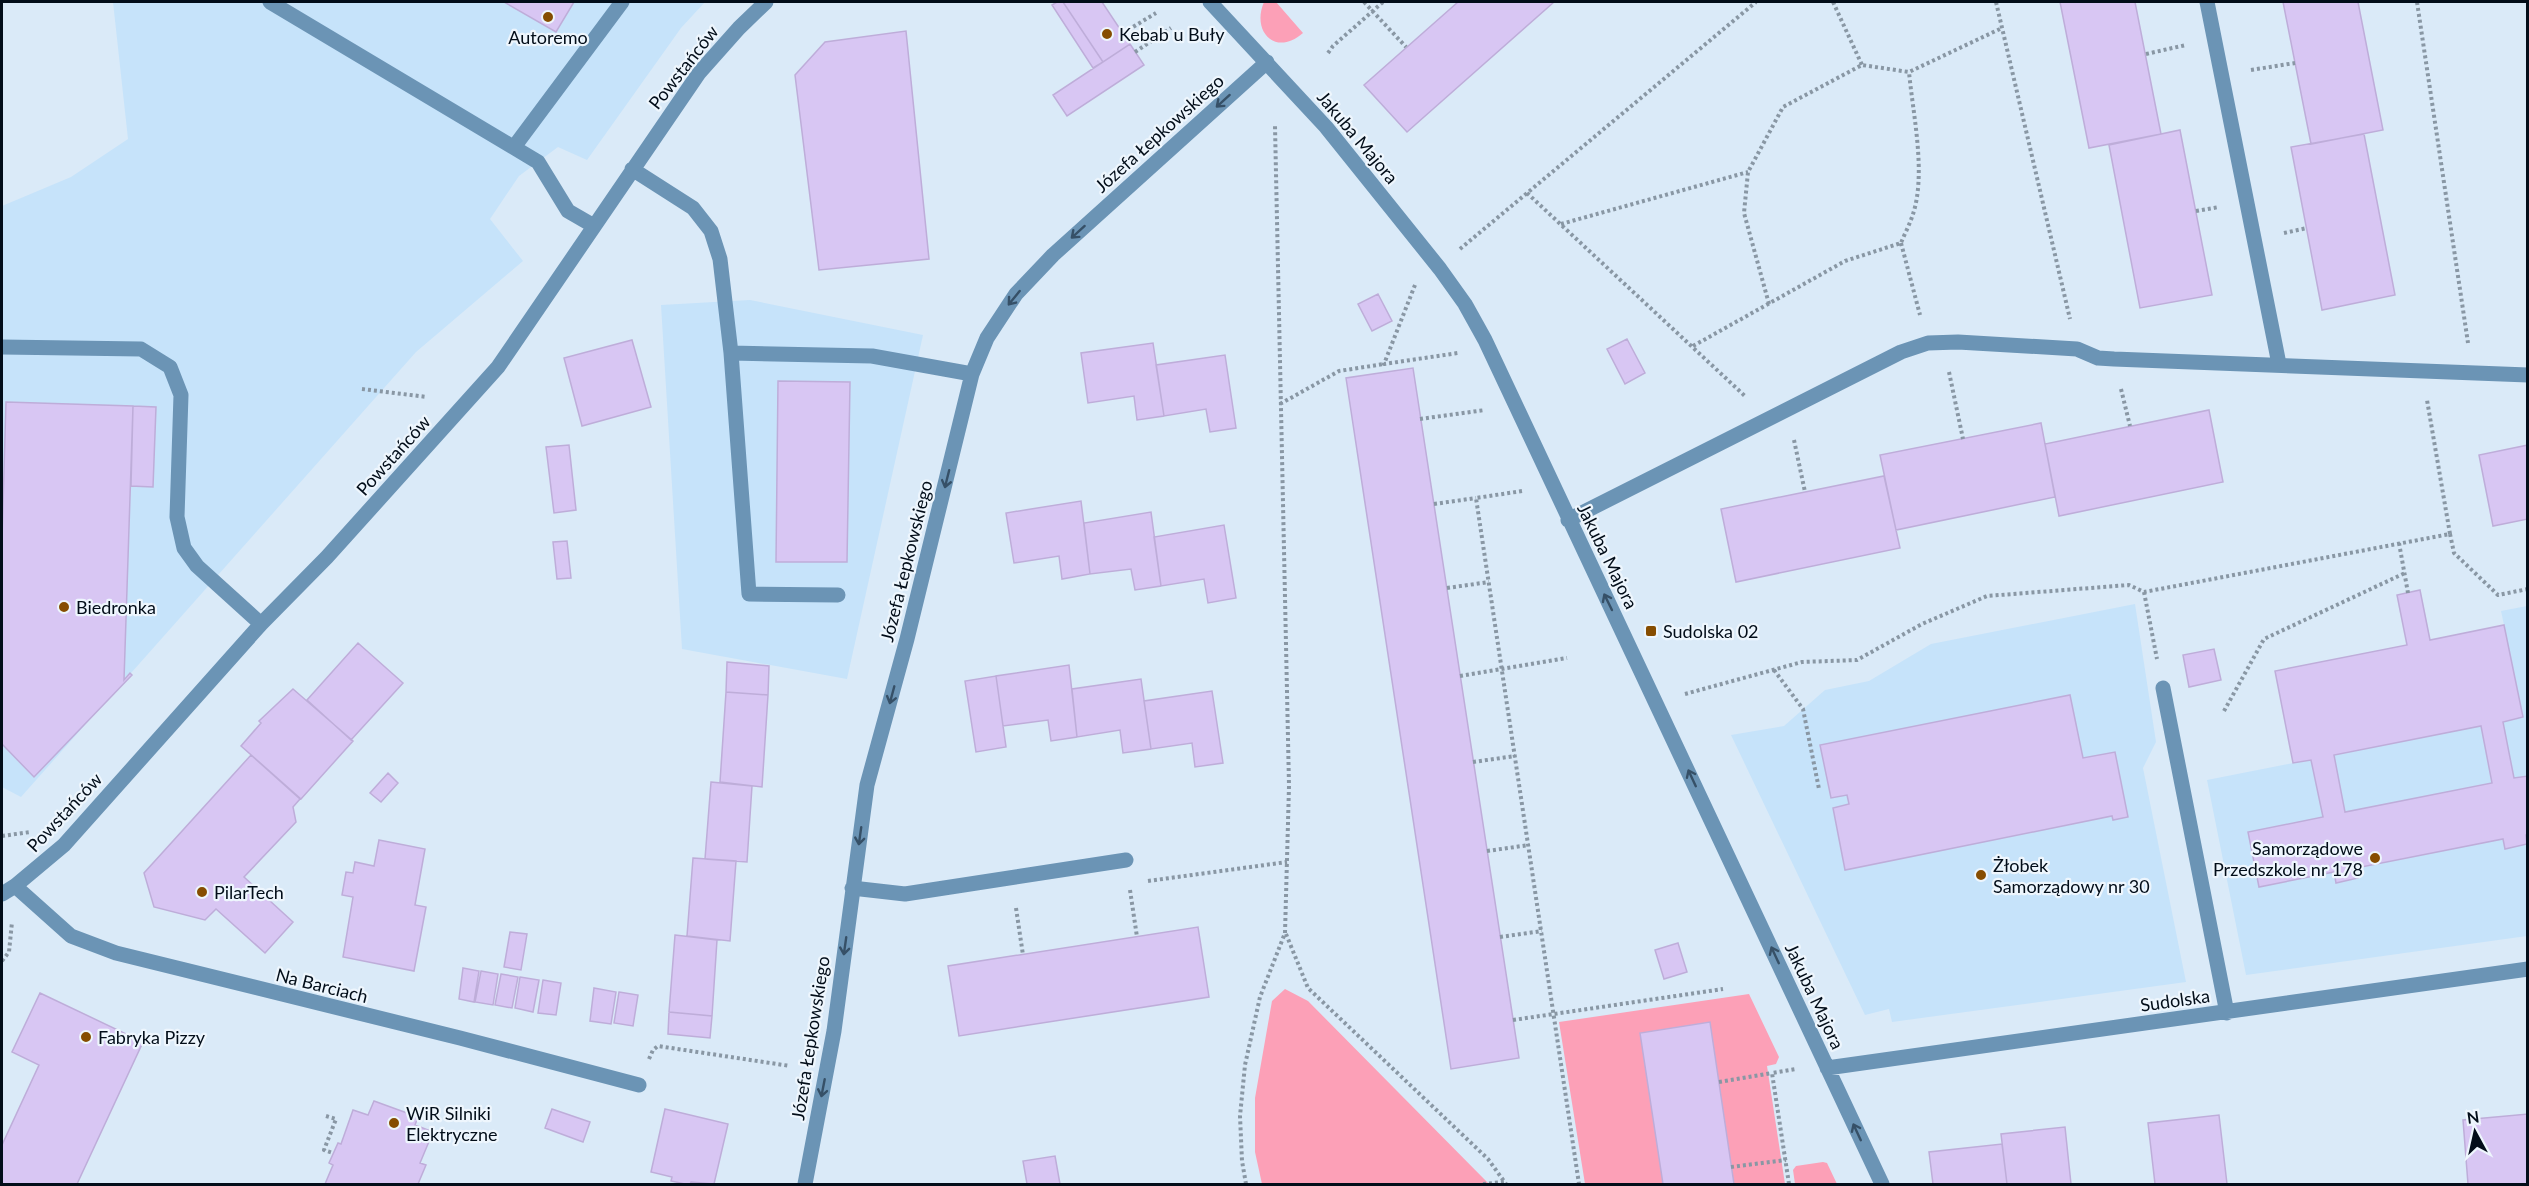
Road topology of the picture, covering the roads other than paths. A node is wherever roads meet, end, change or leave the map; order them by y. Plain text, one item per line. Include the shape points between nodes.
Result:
1 (270, 2) edge
2 (622, 2) edge
3 (1210, 2) edge
4 (2207, 2) edge
5 (758, 4) edge
6 (1267, 62) junction
7 (514, 147) junction
8 (632, 169) junction
9 (594, 226) junction
10 (2, 347) edge
11 (731, 353) junction
12 (2279, 364) junction
13 (972, 374) junction
14 (2528, 375) edge
15 (1568, 519) junction
16 (838, 595) dead end
17 (261, 624) junction
18 (2163, 688) road end
19 (1126, 860) road end
20 (15, 886) junction
21 (852, 888) junction
22 (2, 894) edge
23 (2528, 969) edge
24 (2226, 1013) junction
25 (1827, 1068) junction
26 (639, 1085) road end
27 (805, 1185) edge
28 (1882, 1185) edge

1 - 7 street
2 - 7 street
3 - 6 street, Jakuba Majora
4 - 12 street
5 - 8 street, Powstańców via 699,73
6 -> 13 street, Józefa Łepkowskiego via 1023,286 997,321
6 - 15 street, Jakuba Majora via 1326,127 1465,304
7 - 9 street via 538,162 568,211
8 - 9 street, Powstańców
8 - 11 street via 693,208 711,231 720,259
9 - 17 street, Powstańców via 498,368
10 - 17 street via 141,349 170,367 182,395 177,517 184,548 197,566
11 - 13 street via 872,356
11 - 16 street via 749,594
12 - 14 street
12 - 15 street via 2114,359 2098,358 2077,349 1928,343 1900,352
13 -> 21 street, Józefa Łepkowskiego via 867,785
25 -> 15 street, Jakuba Majora
17 - 20 street, Powstańców via 64,845
18 - 24 street
19 - 21 street via 905,894
20 - 22 street, Powstańców
20 - 26 street, Na Barciach via 71,936 116,953
21 -> 27 street, Józefa Łepkowskiego via 834,1030
23 - 24 street, Sudolska
24 - 25 street, Sudolska
28 -> 25 street, Jakuba Majora

